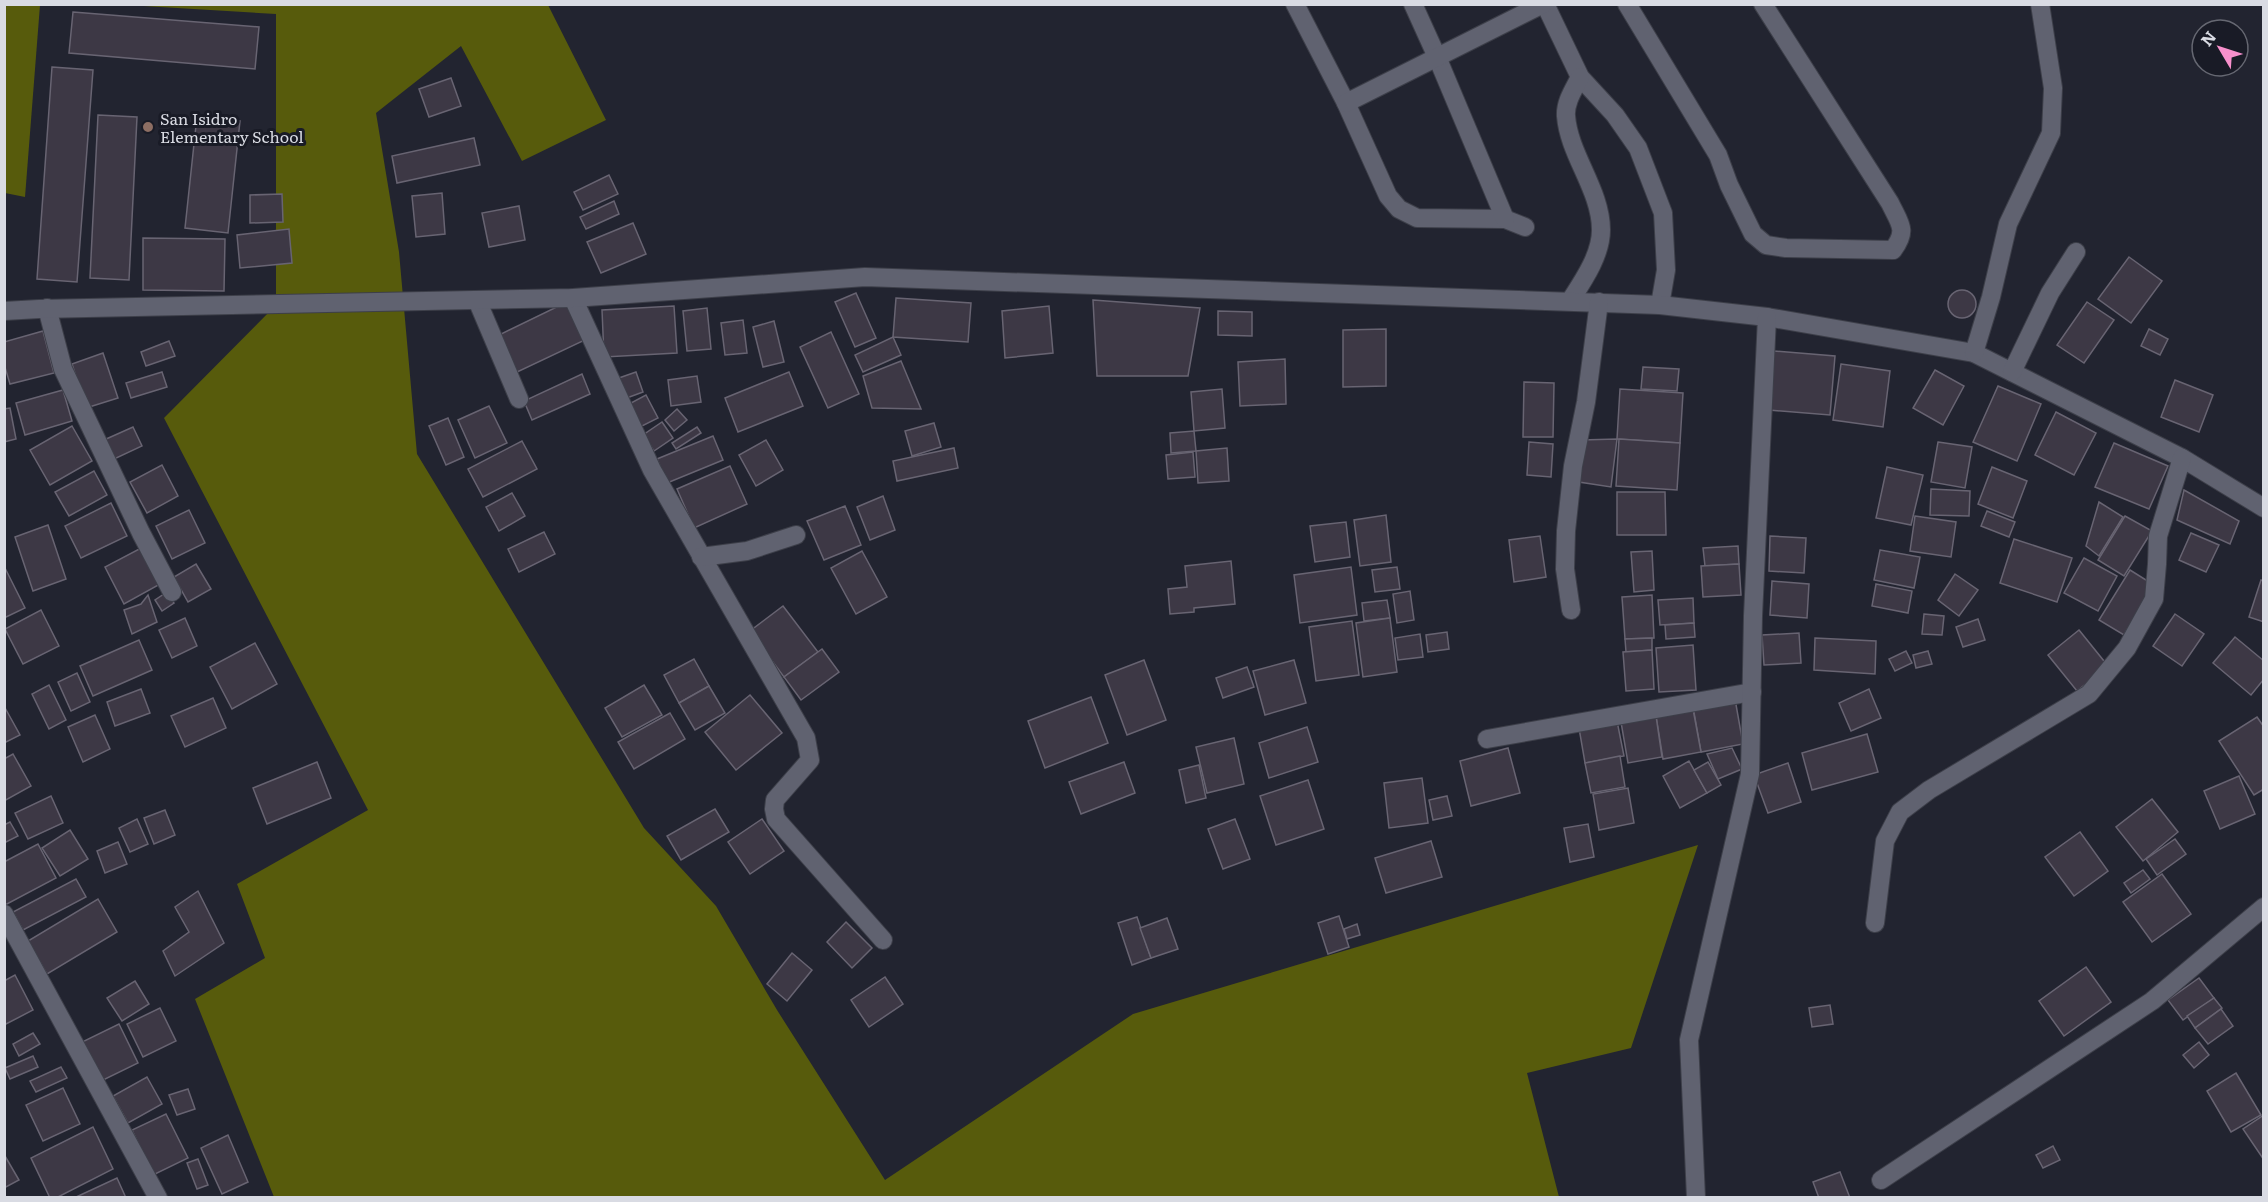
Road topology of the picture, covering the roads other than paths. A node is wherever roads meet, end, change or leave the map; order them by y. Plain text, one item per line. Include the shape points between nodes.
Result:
1 (1295, 4) edge
2 (1413, 4) edge
3 (1544, 4) edge
4 (1627, 4) edge
5 (1763, 4) edge
6 (2040, 4) edge
7 (1437, 57) junction
8 (1580, 77) junction
9 (1346, 103) junction
10 (1505, 219) junction
11 (1525, 227) dead end
12 (2076, 252) dead end
13 (573, 298) junction
14 (477, 300) junction
15 (1570, 301) junction
16 (1599, 302) junction
17 (1660, 305) junction
18 (47, 308) junction
19 (4, 311) edge
20 (1767, 317) junction
21 (1974, 353) junction
22 (2012, 372) junction
23 (519, 399) dead end
24 (2182, 458) junction
25 (2264, 508) edge
26 (796, 535) dead end
27 (700, 557) junction
28 (172, 592) dead end
29 (1570, 610) dead end
30 (1752, 692) junction
31 (1487, 739) dead end
32 (2264, 907) edge
33 (4, 914) edge
34 (1875, 924) dead end
35 (883, 940) dead end
36 (1881, 1180) dead end
37 (158, 1197) edge
38 (1696, 1197) edge

1 - 9 street
2 - 7 street
3 - 7 street
3 - 8 street
4 - 5 street via 1718,155 1753,234 1766,245 1786,248 1893,250 1901,239 1902,228 1890,203
6 - 21 street via 2053,88 2051,133 2008,224
7 - 9 street
7 - 10 street
8 - 15 street via 1569,97 1566,115 1596,202 1601,231 1591,269
8 - 17 street via 1615,115 1638,148 1663,213 1666,270
9 - 10 street via 1388,196 1400,209 1417,218
10 - 11 street
12 - 22 street via 2050,293
13 - 14 street
13 - 15 street via 865,277
13 - 27 street via 652,470
14 - 18 street
14 - 23 street
15 - 16 street
16 - 17 street
16 - 29 street via 1566,531
17 - 20 street
18 - 19 street
18 - 28 street via 63,369
20 - 21 street
20 - 30 street
21 - 22 street
22 - 24 street
24 - 25 street
24 - 34 street via 2157,536 2154,599 2127,648 2089,694 1929,790 1900,812 1885,841
26 - 27 street via 747,551
27 - 35 street via 806,738 810,760 775,800 776,819
30 - 31 street
30 - 38 street via 1750,774 1689,1040
32 - 36 street via 2152,1001
33 - 37 street

